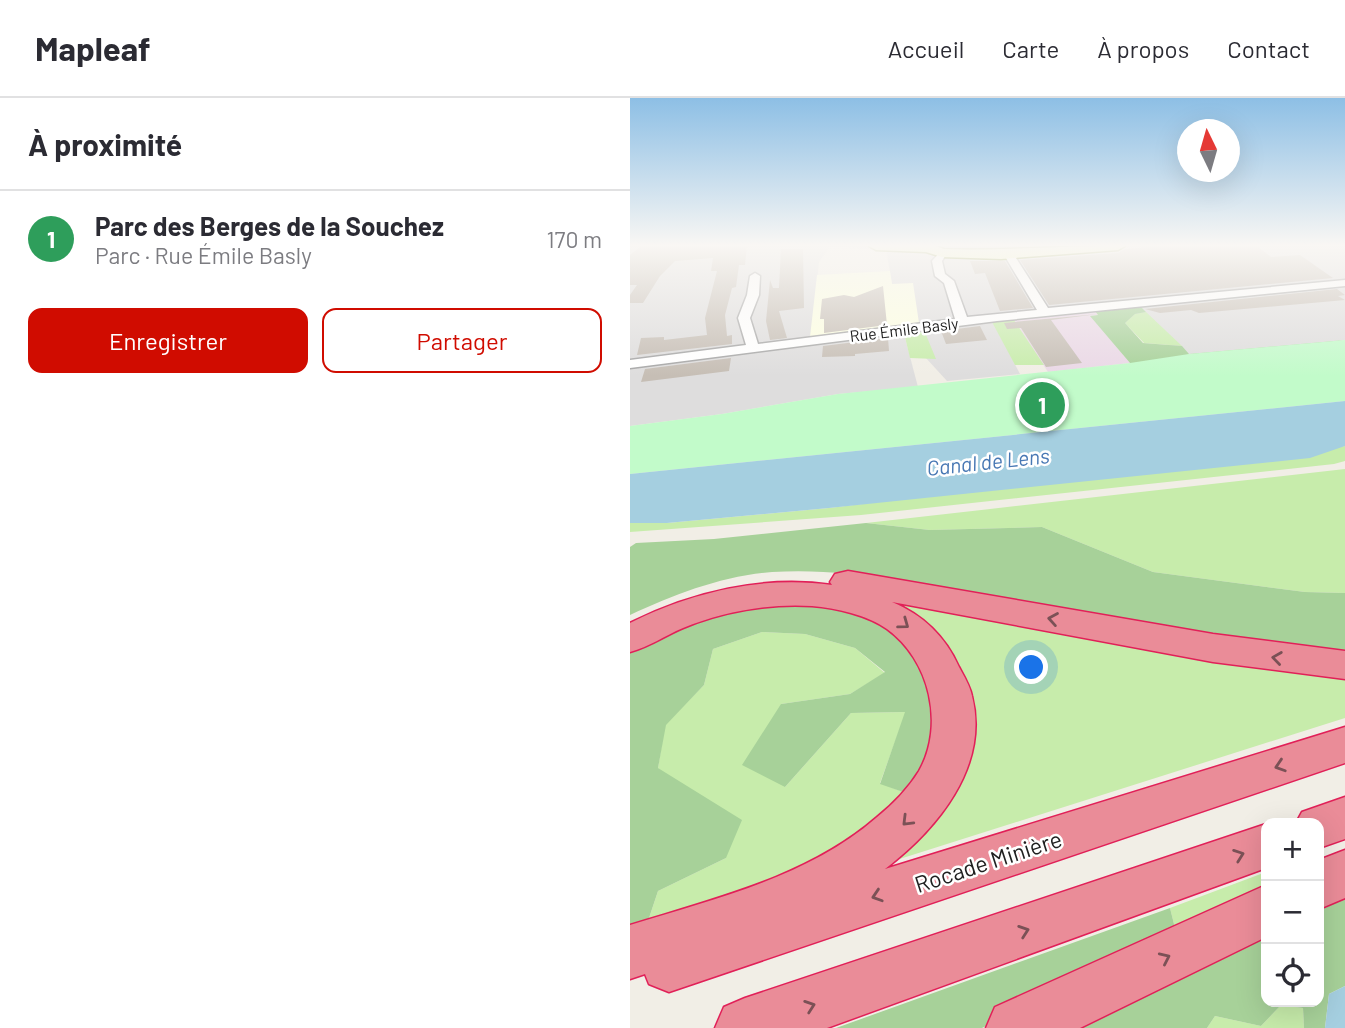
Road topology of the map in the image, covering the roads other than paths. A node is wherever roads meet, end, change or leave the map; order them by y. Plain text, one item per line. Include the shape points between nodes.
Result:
1 (754, 289) edge
2 (952, 289) edge
3 (1030, 289) edge
4 (1279, 289) edge
5 (1044, 312) junction
6 (962, 322) junction
7 (754, 348) junction
8 (630, 364) edge
9 (630, 623) edge
10 (630, 639) edge
11 (1345, 666) edge
12 (1345, 745) edge
13 (1345, 818) edge
14 (1324, 825) edge
15 (1261, 848) edge
16 (1345, 873) edge
17 (1324, 884) edge
18 (1261, 912) edge
19 (630, 952) edge
20 (630, 976) edge
21 (745, 1028) edge
22 (1016, 1028) edge

1 - 7 street via 744,318
2 - 6 street
3 - 5 street
4 - 5 street, Rue Émile Basly
5 - 6 street, Rue Émile Basly
6 - 7 street, Rue Émile Basly
7 - 8 street, Rue Émile Basly
11 -> 9 highway via 1253,655 820,580 722,589
10 -> 19 highway via 684,612 747,596 810,594 844,599 876,607 904,622 925,642 942,665 954,706 950,746 938,781 892,835 816,885
12 -> 20 highway, Rocade Minière
13 - 14 highway
21 -> 15 highway
16 - 17 highway
22 -> 18 highway

